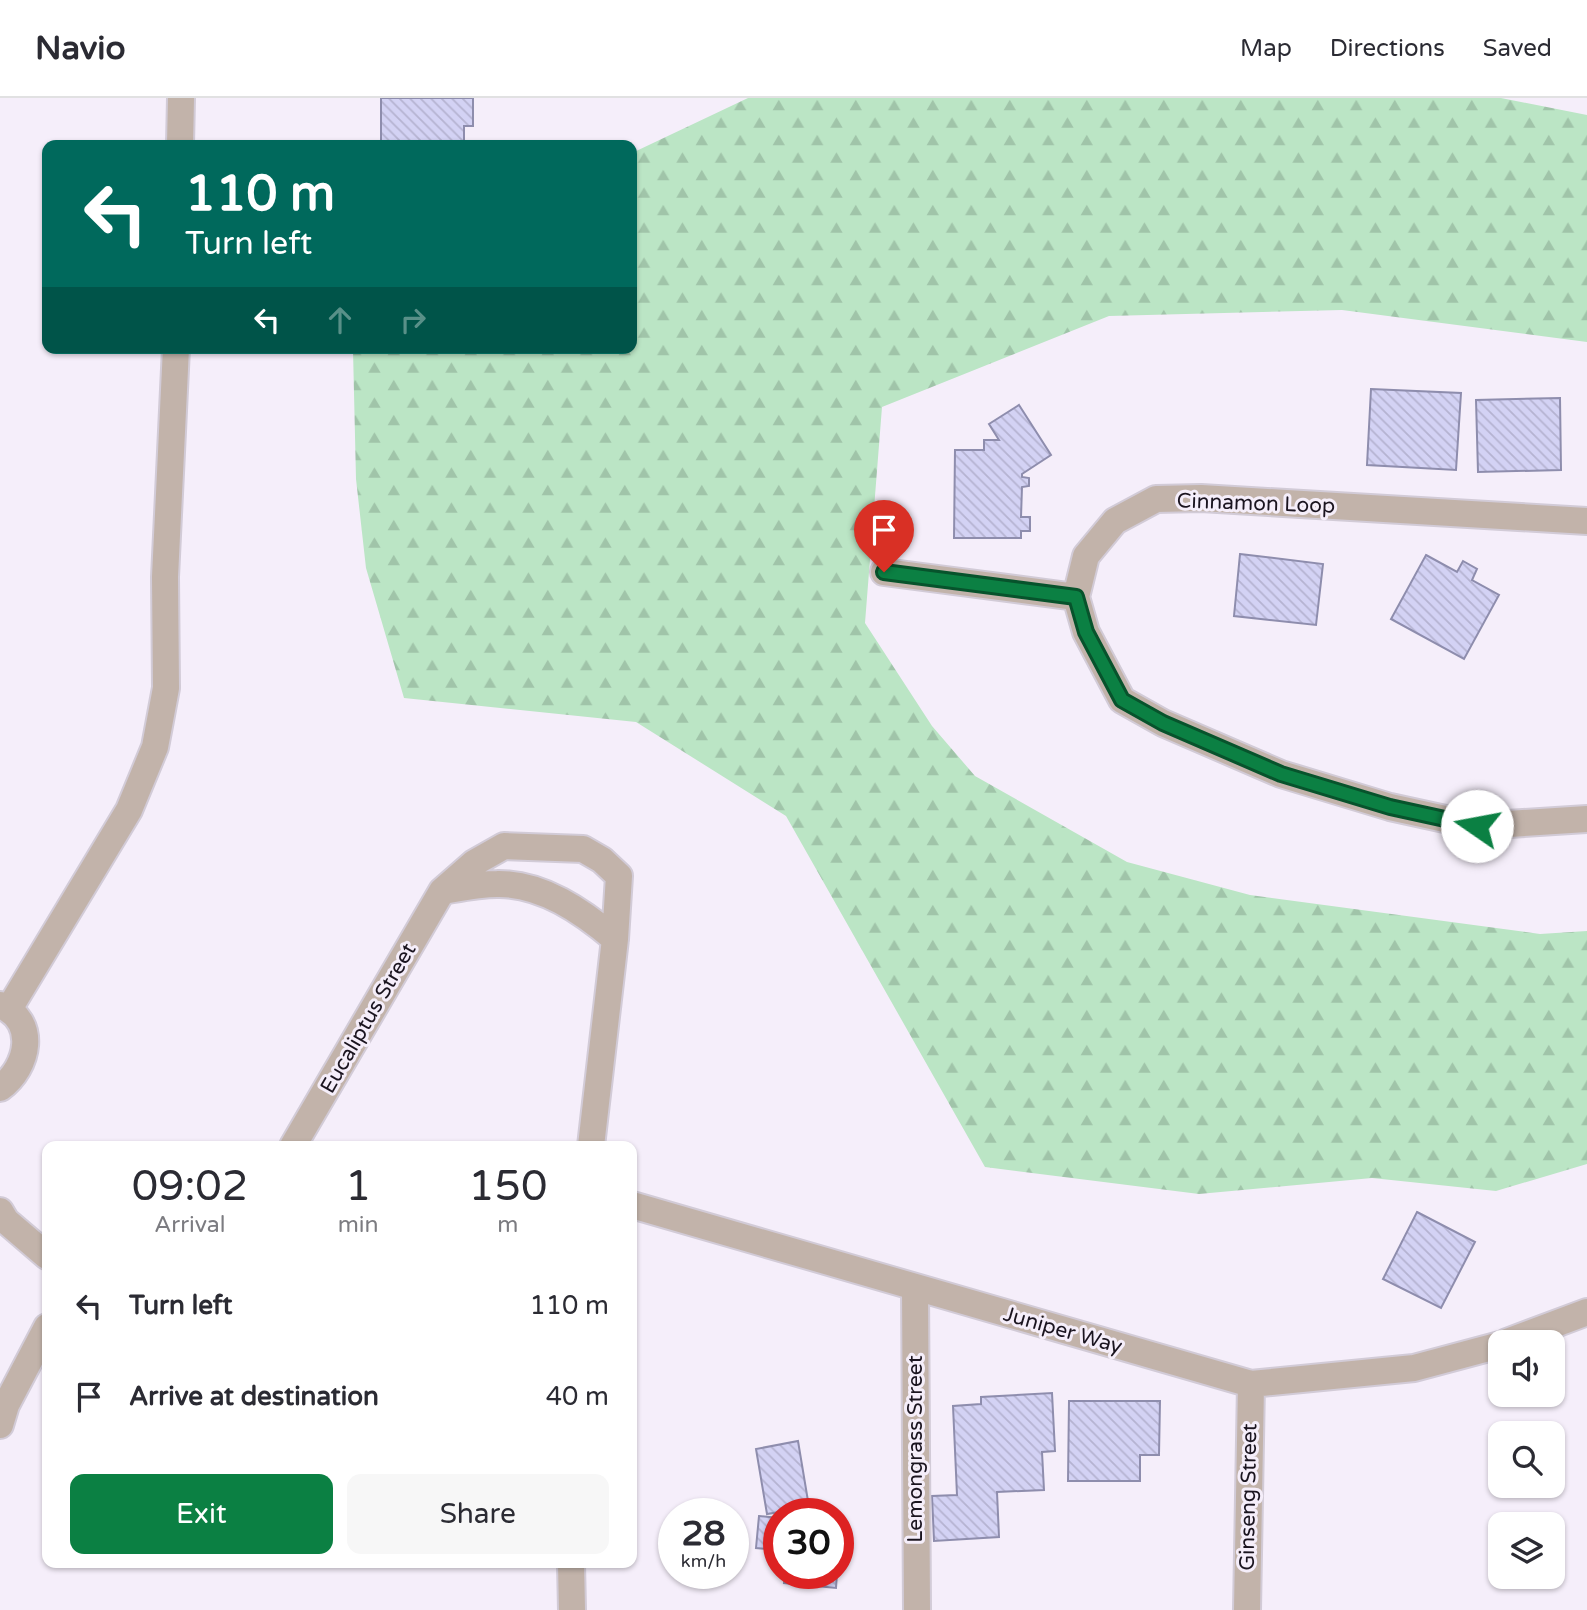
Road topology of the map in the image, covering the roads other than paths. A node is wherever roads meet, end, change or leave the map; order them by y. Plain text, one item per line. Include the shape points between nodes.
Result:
1 (181, 98) edge
2 (180, 140) edge
3 (176, 354) edge
4 (1587, 521) edge
5 (884, 572) dead end
6 (1076, 597) junction
7 (1587, 819) edge
8 (442, 891) junction
9 (615, 939) junction
10 (4, 1007) edge
11 (0, 1088) edge
12 (296, 1141) edge
13 (592, 1141) edge
14 (637, 1206) edge
15 (0, 1211) edge
16 (42, 1252) edge
17 (915, 1288) junction
18 (1587, 1312) edge
19 (1539, 1330) edge
20 (42, 1337) edge
21 (1488, 1348) edge
22 (1251, 1384) junction
23 (0, 1425) edge
24 (571, 1568) edge
25 (572, 1610) edge
26 (917, 1610) edge
27 (1247, 1610) edge

1 - 2 street
3 - 10 street via 165,577 166,688 155,747 129,810
4 - 6 street, Cinnamon Loop via 1156,499 1115,521 1086,556
5 - 6 street
6 - 7 street, Cinnamon Loop via 1086,632 1122,700 1163,723 1281,774 1390,807 1477,826
8 - 9 street via 499,884 553,896
8 - 9 street, Eucaliptus Street via 474,863 504,846 583,849 619,876
8 - 12 street, Eucaliptus Street
9 - 13 street, Eucaliptus Street
10 - 11 street via 23,1029 26,1055 14,1078
14 - 17 street, Juniper Way
15 - 16 street
17 - 22 street, Juniper Way
17 - 26 street, Lemongrass Street
18 - 19 street
20 - 23 street
21 - 22 street, Juniper Way via 1414,1368
22 - 27 street, Ginseng Street
24 - 25 street

